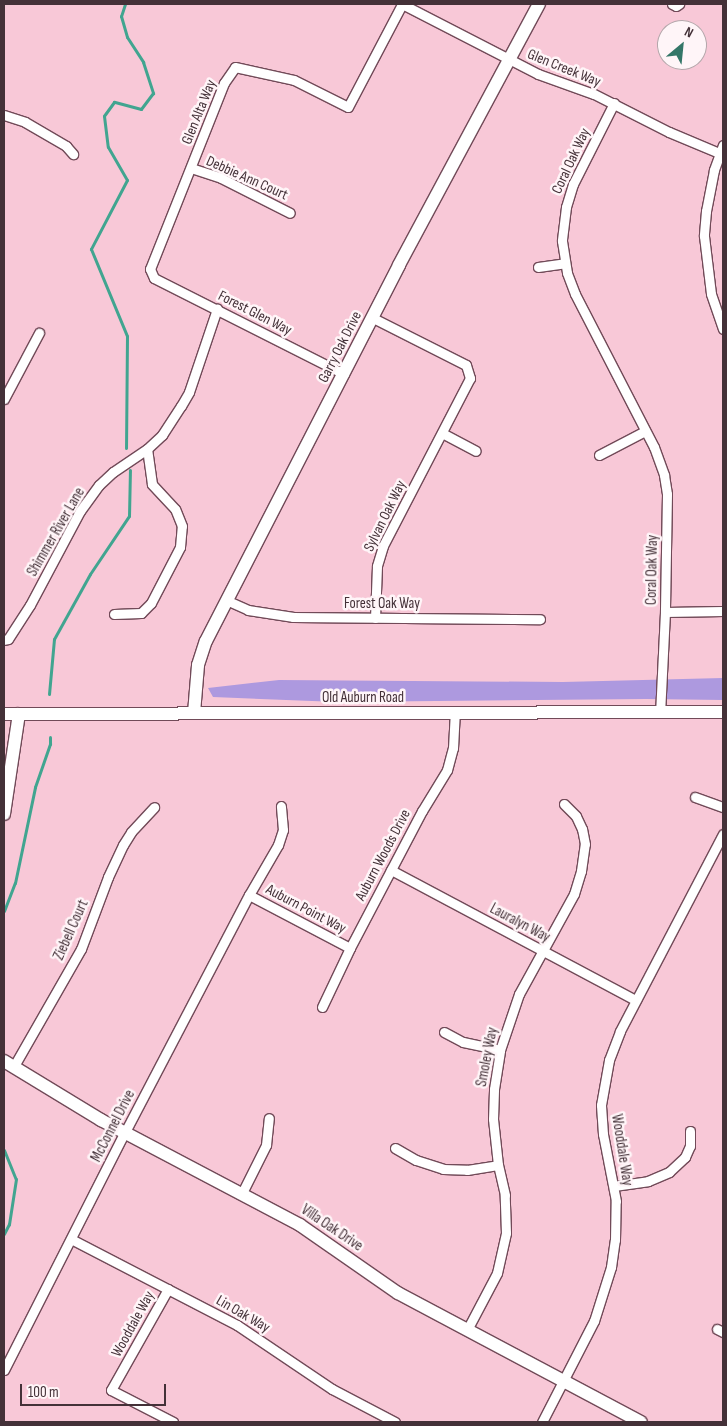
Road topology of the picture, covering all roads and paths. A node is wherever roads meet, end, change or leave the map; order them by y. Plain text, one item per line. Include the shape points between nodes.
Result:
1 (402, 4) edge
2 (539, 4) edge
3 (672, 4) edge
4 (679, 4) edge
5 (508, 59) junction
6 (614, 103) junction
7 (4, 115) edge
8 (721, 149) edge
9 (73, 154) dead end
10 (191, 168) junction
11 (290, 213) dead end
12 (565, 263) junction
13 (538, 267) dead end
14 (154, 278) joint
15 (217, 309) junction
16 (373, 318) junction
17 (723, 328) edge
18 (39, 333) dead end
19 (344, 374) junction
20 (4, 400) edge
21 (645, 431) junction
22 (442, 433) junction
23 (147, 449) junction
24 (476, 451) dead end
25 (599, 455) dead end
26 (226, 600) junction
27 (723, 611) edge
28 (665, 612) junction
29 (114, 614) dead end
30 (375, 618) junction
31 (540, 620) dead end
32 (4, 640) edge
33 (723, 712) edge
34 (194, 713) junction
35 (660, 713) junction
36 (4, 714) edge
37 (19, 714) junction
38 (455, 714) junction
39 (696, 796) dead end
40 (564, 804) dead end
41 (281, 806) dead end
42 (154, 807) dead end
43 (723, 807) edge
44 (4, 814) edge
45 (723, 834) edge
46 (391, 870) junction
47 (249, 895) junction
48 (350, 948) junction
49 (541, 950) junction
50 (636, 1000) junction
51 (322, 1008) dead end
52 (444, 1032) dead end
53 (500, 1050) junction
54 (9, 1064) edge
55 (269, 1118) dead end
56 (690, 1131) dead end
57 (125, 1132) junction
58 (395, 1148) dead end
59 (498, 1166) junction
60 (614, 1186) junction
61 (242, 1193) junction
62 (72, 1239) junction
63 (168, 1289) junction
64 (468, 1330) junction
65 (4, 1370) edge
66 (563, 1381) junction
67 (173, 1422) edge
68 (395, 1422) edge
69 (542, 1422) edge
70 (641, 1422) edge

1 - 5 street, Glen Creek Way
1 - 10 street, Glen Alta Way via 348,107 294,80 235,66 224,84
2 - 5 street, Garry Oak Drive
3 - 4 street
5 - 6 street, Glen Creek Way
5 - 16 street, Garry Oak Drive
6 - 8 street, Glen Creek Way via 669,132
6 - 12 street, Coral Oak Way via 569,195 562,230
7 - 9 street via 25,122 66,146
8 - 17 street via 706,212 704,254 711,294
10 - 11 street, Debbie Ann Court via 221,178
10 - 14 street, Glen Alta Way via 150,269
12 - 13 street
12 - 21 street, Coral Oak Way via 579,302
14 - 15 street, Forest Glen Way
15 - 19 street, Forest Glen Way
15 - 23 street, Shimmer River Lane via 188,392 162,435
16 - 19 street, Garry Oak Drive
16 - 22 street, Sylvan Oak Way via 466,365 470,378
18 - 20 street
19 - 26 street, Garry Oak Drive
21 - 25 street
21 - 28 street, Coral Oak Way via 662,466 666,485
22 - 24 street
22 - 30 street, Sylvan Oak Way via 383,546 377,566
23 - 29 street via 152,484 176,509 182,526 180,547 151,603 141,613
23 - 32 street, Shimmer River Lane via 113,472 80,511 30,606 8,639
26 - 30 street, Forest Oak Way via 248,610 274,616
26 - 34 street, Garry Oak Drive via 200,657
27 - 28 street
28 - 35 street, Coral Oak Way
30 - 31 street, Forest Oak Way
33 - 35 street, Old Auburn Road
34 - 37 street, Old Auburn Road
34 - 38 street, Old Auburn Road
35 - 38 street, Old Auburn Road
36 - 37 street, Old Auburn Road
37 - 44 street
38 - 46 street, Auburn Woods Drive via 450,763
39 - 43 street
40 - 49 street, Smoley Way via 576,816 582,830 585,844 582,865 574,894
41 - 47 street, McConnel Drive via 281,837
42 - 54 street, Ziebell Court via 123,845 81,948
45 - 50 street, Wooddale Way
46 - 48 street, Auburn Woods Drive
46 - 49 street, Lauralyn Way
47 - 48 street, Auburn Point Way
47 - 57 street, McConnel Drive
48 - 51 street, Auburn Woods Drive
49 - 50 street, Lauralyn Way
49 - 53 street, Smoley Way via 514,1005
50 - 60 street, Wooddale Way via 612,1050 602,1094 603,1134
52 - 53 street via 463,1042
53 - 59 street, Smoley Way via 493,1099
54 - 57 street, Villa Oak Drive
55 - 61 street via 266,1145
56 - 60 street via 690,1146 685,1157 669,1172 648,1181
57 - 61 street, Villa Oak Drive
57 - 62 street, McConnel Drive
58 - 59 street via 416,1160 443,1169
59 - 64 street, Smoley Way via 507,1210 505,1246 497,1273
60 - 66 street, Wooddale Way via 615,1240 608,1280 594,1321
61 - 64 street, Villa Oak Drive via 309,1230 393,1290
62 - 63 street, Lin Oak Way
62 - 65 street, McConnel Drive
63 - 67 street, Wooddale Way via 111,1390
63 - 68 street, Lin Oak Way via 237,1325 332,1389
64 - 66 street, Villa Oak Drive
66 - 69 street, Wooddale Way
66 - 70 street, Villa Oak Drive

